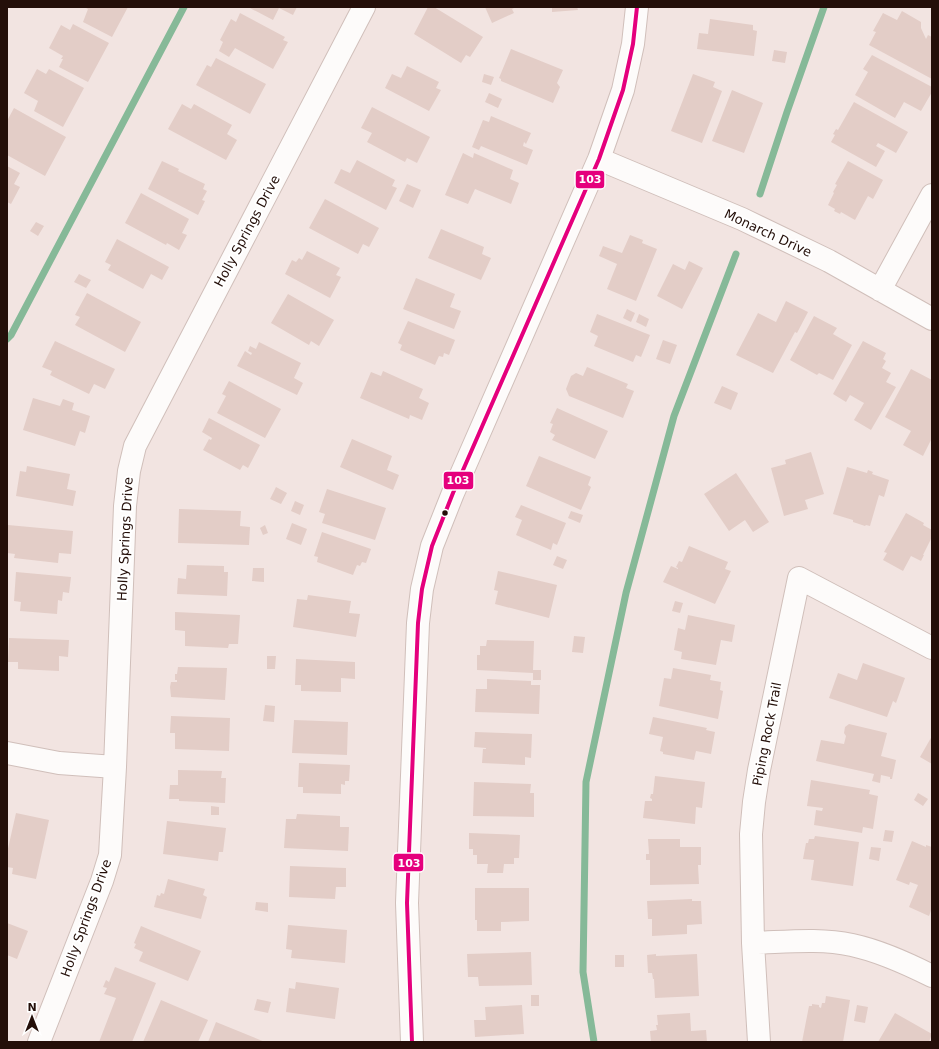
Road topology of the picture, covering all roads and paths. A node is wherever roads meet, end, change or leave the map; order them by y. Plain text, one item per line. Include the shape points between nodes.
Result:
1 (364, 7) edge
2 (637, 7) edge
3 (599, 159) junction
4 (932, 195) edge
5 (880, 290) junction
6 (932, 319) edge
7 (932, 648) edge
8 (7, 753) edge
9 (115, 767) junction
10 (753, 943) junction
11 (932, 976) edge
12 (39, 1042) edge
13 (412, 1042) edge
14 (759, 1042) edge

1 - 9 street, Holly Springs Drive via 135,446 125,506
2 - 3 street via 633,44 623,90
3 - 5 street, Monarch Drive via 742,219 829,261
3 - 13 street via 453,493 432,546 422,589 418,623 407,903
4 - 5 street
5 - 6 street, Monarch Drive
7 - 10 street, Piping Rock Trail via 798,578 754,802 751,834
8 - 9 street via 59,763
9 - 12 street, Holly Springs Drive via 110,855
10 - 11 street via 816,941 851,945 908,964
10 - 14 street, Piping Rock Trail

